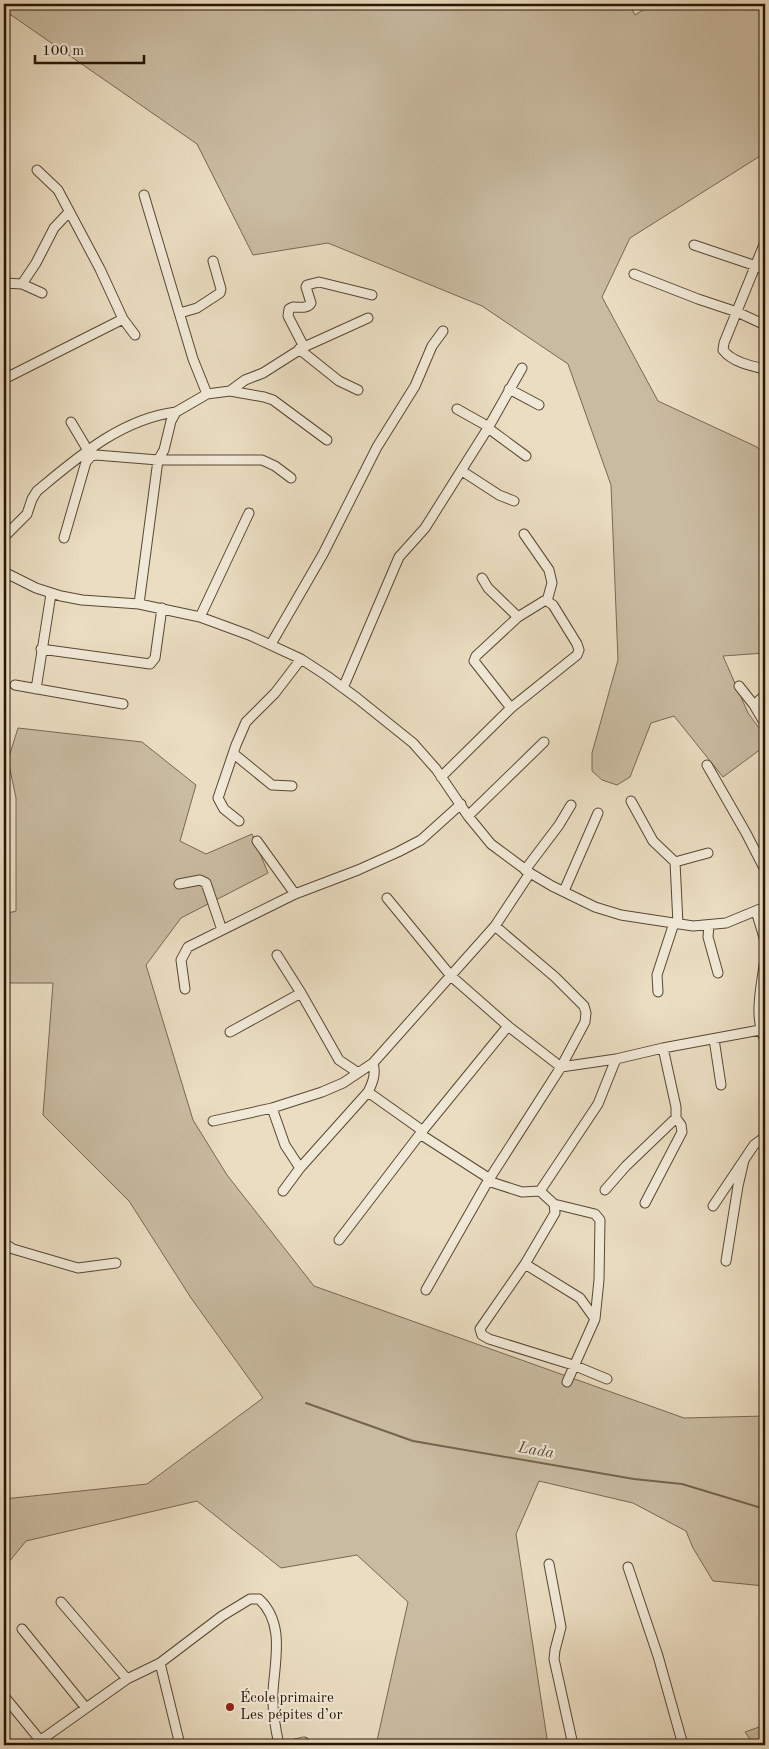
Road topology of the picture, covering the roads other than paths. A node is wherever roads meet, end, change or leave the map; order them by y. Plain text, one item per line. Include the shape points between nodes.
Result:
1 (37, 170) dead end
2 (144, 195) dead end
3 (69, 212) junction
4 (765, 242) edge
5 (694, 245) dead end
6 (213, 261) dead end
7 (756, 266) junction
8 (765, 269) edge
9 (634, 274) dead end
10 (4, 283) edge
11 (22, 284) junction
12 (42, 293) dead end
13 (372, 295) dead end
14 (737, 312) junction
15 (180, 314) junction
16 (368, 318) dead end
17 (122, 319) junction
18 (765, 325) edge
19 (443, 331) dead end
20 (135, 335) dead end
21 (302, 348) junction
22 (522, 368) dead end
23 (765, 369) edge
24 (4, 379) edge
25 (509, 389) junction
26 (358, 390) dead end
27 (230, 391) junction
28 (207, 394) junction
29 (539, 405) dead end
30 (458, 409) dead end
31 (176, 412) junction
32 (71, 422) dead end
33 (488, 428) junction
34 (327, 440) dead end
35 (89, 453) junction
36 (526, 456) dead end
37 (158, 460) junction
38 (462, 471) junction
39 (290, 478) dead end
40 (514, 501) dead end
41 (249, 513) dead end
42 (524, 534) dead end
43 (4, 537) edge
44 (64, 538) dead end
45 (4, 572) edge
46 (482, 578) dead end
47 (51, 594) junction
48 (548, 600) junction
49 (139, 604) junction
50 (162, 608) junction
51 (200, 617) junction
52 (518, 617) junction
53 (271, 644) junction
54 (42, 649) junction
55 (301, 659) junction
56 (15, 685) dead end
57 (739, 686) dead end
58 (343, 688) junction
59 (36, 689) junction
60 (765, 695) edge
61 (123, 704) dead end
62 (754, 705) junction
63 (511, 708) junction
64 (765, 724) edge
65 (544, 742) dead end
66 (234, 754) junction
67 (707, 765) dead end
68 (441, 777) junction
69 (292, 786) dead end
70 (631, 801) dead end
71 (461, 804) junction
72 (571, 805) dead end
73 (598, 813) dead end
74 (468, 816) junction
75 (239, 821) dead end
76 (257, 841) dead end
77 (708, 853) dead end
78 (675, 862) junction
79 (765, 870) edge
80 (528, 871) junction
81 (180, 884) dead end
82 (564, 891) junction
83 (295, 894) junction
84 (387, 898) dead end
85 (761, 909) edge
86 (676, 923) junction
87 (709, 925) junction
88 (495, 926) junction
89 (222, 930) junction
90 (765, 941) edge
91 (277, 955) dead end
92 (765, 958) edge
93 (718, 973) dead end
94 (451, 976) junction
95 (185, 989) dead end
96 (658, 992) dead end
97 (301, 993) junction
98 (762, 997) edge
99 (508, 1026) junction
100 (760, 1030) junction
101 (230, 1032) dead end
102 (714, 1039) junction
103 (765, 1040) edge
104 (663, 1048) junction
105 (616, 1059) junction
106 (373, 1063) junction
107 (561, 1067) junction
108 (357, 1072) junction
109 (721, 1085) dead end
110 (368, 1092) junction
111 (272, 1108) junction
112 (676, 1118) junction
113 (213, 1121) dead end
114 (422, 1132) junction
115 (765, 1137) edge
116 (744, 1160) junction
117 (300, 1168) junction
118 (489, 1180) junction
119 (605, 1190) dead end
120 (284, 1191) dead end
121 (540, 1192) junction
122 (646, 1203) dead end
123 (554, 1204) junction
124 (713, 1206) dead end
125 (338, 1240) dead end
126 (4, 1243) edge
127 (726, 1262) dead end
128 (116, 1263) dead end
129 (525, 1264) junction
130 (426, 1290) dead end
131 (595, 1319) junction
132 (573, 1365) junction
133 (607, 1379) dead end
134 (567, 1382) dead end
135 (549, 1564) dead end
136 (628, 1567) dead end
137 (61, 1602) dead end
138 (22, 1629) dead end
139 (160, 1663) junction
140 (127, 1679) junction
141 (4, 1696) edge
142 (86, 1708) junction
143 (304, 1742) dead end
144 (37, 1743) edge
145 (180, 1745) edge
146 (279, 1745) edge
147 (291, 1745) edge
148 (573, 1745) edge
149 (683, 1745) edge

1 - 3 street via 58,190
2 - 15 street
3 - 11 street via 54,228
3 - 17 street via 100,268
4 - 7 street
5 - 7 street
6 - 15 street via 220,293 197,308
7 - 8 street
7 - 14 street
9 - 14 street
10 - 11 street
11 - 12 street
13 - 21 street via 319,282 307,285 310,306 292,307 288,312
14 - 18 street
14 - 23 street via 723,350 728,357
15 - 28 street
16 - 21 street
17 - 20 street
17 - 24 street
19 - 53 street
21 - 26 street via 339,381
21 - 27 street
22 - 25 street
25 - 29 street
25 - 33 street
27 - 28 street
27 - 34 street via 273,400
28 - 31 street
30 - 33 street
31 - 35 street via 119,430
31 - 37 street
32 - 35 street
33 - 36 street
33 - 38 street
35 - 37 street
35 - 43 street via 37,491 27,514
35 - 44 street
37 - 39 street via 262,460
37 - 49 street
38 - 40 street
38 - 58 street via 425,528 399,557
41 - 51 street
42 - 48 street via 549,570 552,583
45 - 47 street
46 - 52 street
47 - 49 street
47 - 54 street
48 - 52 street
48 - 63 street via 579,650 577,655
49 - 50 street
50 - 51 street
50 - 54 street via 156,658 150,664
51 - 53 street
52 - 63 street via 479,652 474,661
53 - 55 street
54 - 59 street
55 - 58 street
55 - 66 street via 275,693 246,722
56 - 59 street
57 - 62 street
58 - 68 street via 412,743
59 - 61 street
60 - 62 street
62 - 64 street
63 - 68 street
65 - 74 street
66 - 69 street via 272,785
66 - 75 street via 218,798 224,809
67 - 79 street
68 - 71 street
70 - 78 street via 653,841
71 - 74 street
71 - 83 street via 413,844
72 - 80 street
73 - 82 street
74 - 80 street via 491,844
76 - 83 street
77 - 78 street
78 - 86 street
80 - 82 street
80 - 88 street
81 - 89 street via 200,880 206,883
82 - 86 street via 595,907 621,915
83 - 89 street
84 - 94 street
85 - 87 street via 726,923
85 - 90 street
86 - 87 street
86 - 96 street via 658,968
87 - 93 street via 708,937
88 - 94 street
88 - 107 street via 555,976 584,1006 585,1022
89 - 95 street via 188,947 181,960
91 - 97 street
92 - 98 street
94 - 99 street
94 - 106 street
97 - 101 street
97 - 108 street via 339,1060
98 - 100 street
99 - 107 street
99 - 114 street
100 - 102 street
100 - 103 street
102 - 104 street
102 - 109 street
104 - 105 street
104 - 112 street
105 - 107 street
105 - 121 street via 598,1104
106 - 108 street
106 - 110 street via 375,1071
107 - 118 street
108 - 111 street via 343,1083
110 - 114 street
110 - 117 street
111 - 113 street
111 - 117 street via 285,1145
112 - 119 street
112 - 122 street via 682,1132
114 - 118 street
114 - 125 street
115 - 116 street via 754,1145
116 - 124 street
116 - 127 street
117 - 120 street
118 - 121 street via 522,1192
118 - 130 street
121 - 123 street
123 - 129 street via 556,1212
123 - 131 street via 595,1214 600,1220
126 - 128 street via 13,1249 78,1268
129 - 131 street via 580,1298
129 - 132 street via 480,1329 482,1334
131 - 132 street
132 - 133 street
132 - 134 street
135 - 148 street via 561,1627 554,1659
136 - 149 street
137 - 140 street
138 - 142 street
139 - 140 street
139 - 145 street
139 - 146 street via 222,1616 250,1599 259,1599 266,1605 276,1632 278,1652 273,1693 274,1725
140 - 142 street
141 - 144 street
142 - 144 street
143 - 147 street

